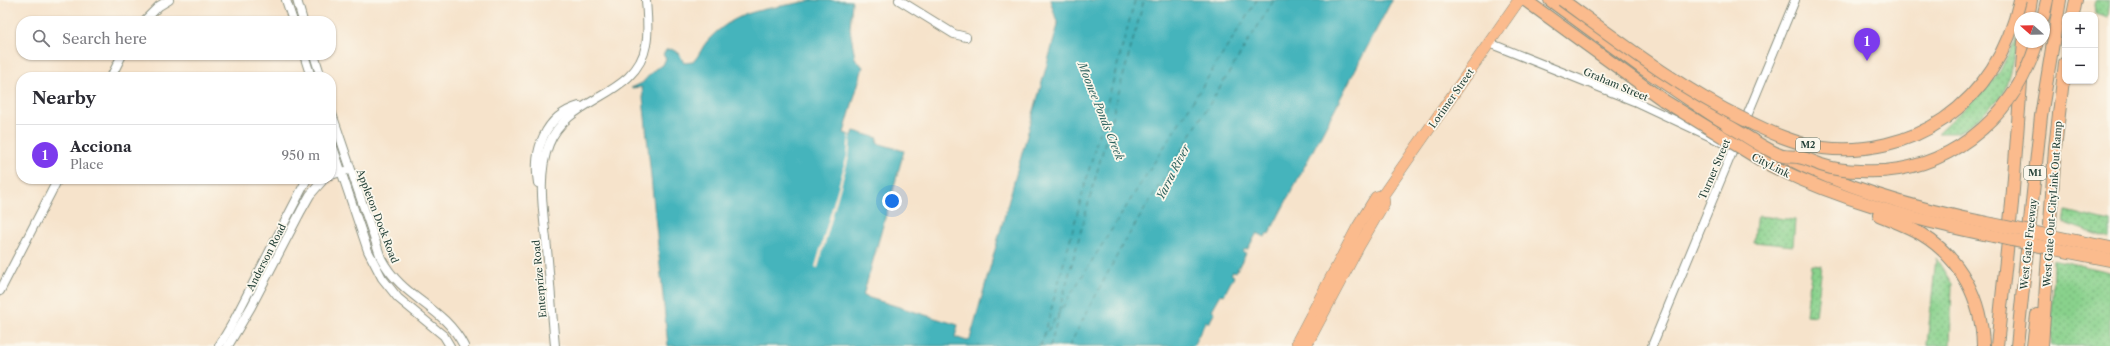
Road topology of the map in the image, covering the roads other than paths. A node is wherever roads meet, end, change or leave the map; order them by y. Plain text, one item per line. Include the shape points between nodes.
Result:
1 (169, 0) edge
2 (285, 0) edge
3 (297, 0) edge
4 (646, 0) edge
5 (900, 0) edge
6 (1519, 0) edge
7 (1525, 0) edge
8 (1550, 0) edge
9 (1562, 0) edge
10 (1795, 0) edge
11 (2020, 0) edge
12 (2046, 0) edge
13 (2060, 0) edge
14 (2076, 0) edge
15 (2044, 12) edge
16 (2074, 12) edge
17 (149, 16) edge
18 (291, 16) edge
19 (302, 16) edge
20 (966, 37) dead end
21 (1489, 43) junction
22 (2024, 48) edge
23 (2035, 48) edge
24 (120, 60) edge
25 (306, 60) edge
26 (315, 60) edge
27 (114, 72) edge
28 (309, 72) edge
29 (319, 72) edge
30 (2062, 84) edge
31 (336, 126) edge
32 (1734, 148) junction
33 (345, 154) junction
34 (1783, 156) junction
35 (336, 157) edge
36 (336, 162) edge
37 (349, 169) junction
38 (341, 172) junction
39 (336, 174) edge
40 (55, 184) edge
41 (304, 184) edge
42 (320, 184) edge
43 (1383, 195) junction
44 (2051, 203) junction
45 (1882, 207) junction
46 (2055, 243) junction
47 (2110, 248) edge
48 (2110, 260) edge
49 (0, 290) edge
50 (219, 346) edge
51 (228, 346) edge
52 (450, 346) edge
53 (464, 346) edge
54 (555, 346) edge
55 (1299, 346) edge
56 (1306, 346) edge
57 (1652, 346) edge
58 (1983, 346) edge
59 (1997, 346) edge
60 (2017, 346) edge
61 (2033, 346) edge
62 (2042, 346) edge

1 - 17 street
2 - 18 street
3 - 19 street
4 - 54 street, Enterprize Road via 647,41 641,62 631,77 583,105 560,127 550,142 544,158 543,210
5 - 20 street via 954,34
6 - 21 main road, Lorimer Street
7 - 45 highway, CityLink / M2, bridge via 1700,125 1781,171 1858,201
8 - 34 highway, CityLink / M2, bridge via 1698,106
9 - 11 highway, M2, bridge via 1644,60 1720,107 1796,142 1822,148 1845,149 1897,142 1952,114 1979,88 1996,65 2008,39
10 - 32 street, Turner Street
12 - 15 highway
13 - 60 highway, West Gate Freeway / M1 via 2041,116
14 - 16 highway
21 - 32 street, Graham Street via 1634,101
21 - 43 main road, Lorimer Street
22 - 59 highway, West Gate Freeway / M1 via 2012,204
23 - 34 highway, M2, bridge via 2021,82 2002,109 1978,133 1940,156 1907,168 1874,172 1845,170 1799,157
24 - 27 street
25 - 28 street
26 - 29 street
30 - 44 highway, West Gate Out-CityLink Out Ramp / M1 via 2054,148
31 - 33 street, Appleton Dock Road
32 - 57 street, Turner Street
33 - 35 street
33 - 37 street, Appleton Dock Road
34 - 45 highway, CityLink / M2 via 1837,181
36 - 38 street, Appleton Dock Road
37 - 38 street
37 - 53 street, Appleton Dock Road via 381,258 389,273 409,293 447,321
38 - 39 street
38 - 52 street, Appleton Dock Road via 368,251 382,278 398,298 444,336
40 - 49 street
41 - 50 street, Anderson Road
42 - 51 street, Anderson Road via 310,195
43 - 55 main road, Lorimer Street via 1376,197 1361,220 1297,342
43 - 56 main road, Lorimer Street via 1384,203
44 - 61 highway, M1
44 - 62 highway, West Gate Out-CityLink Out Ramp
45 - 46 highway, CityLink / M2, bridge via 1938,213 1993,230
45 - 58 highway, M2 via 1936,245 1952,260 1973,293 1980,316
46 - 47 highway, M2
46 - 48 highway, West Gate Out-CityLink Out Ramp / M2

